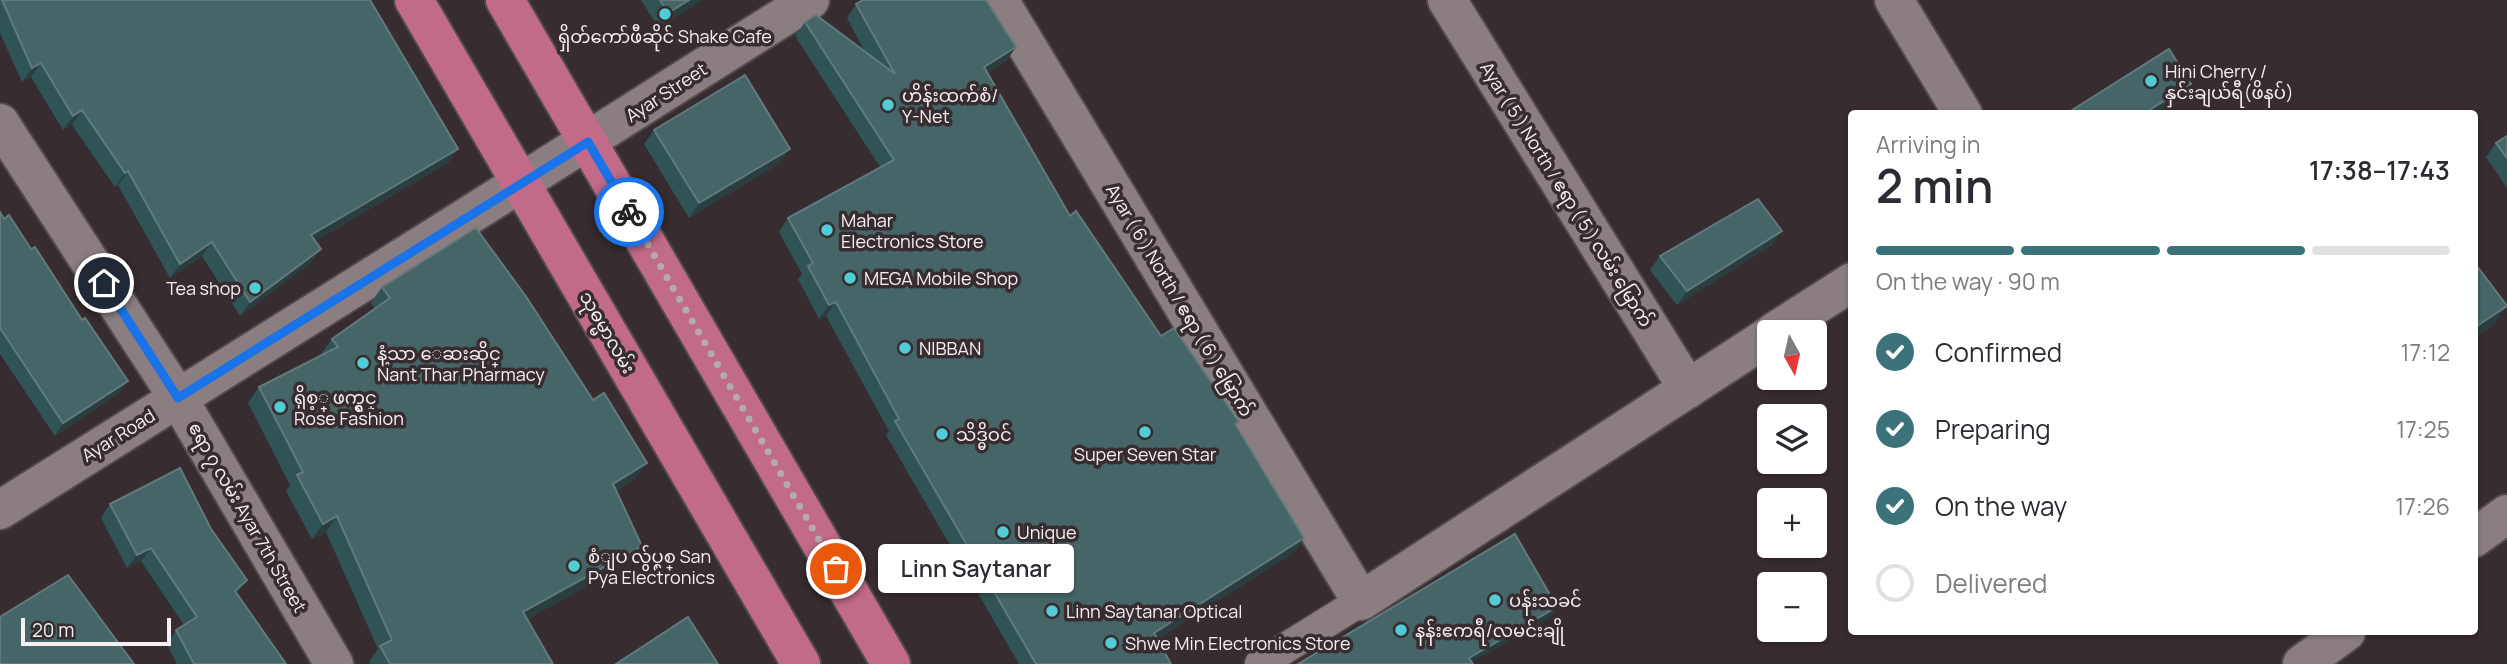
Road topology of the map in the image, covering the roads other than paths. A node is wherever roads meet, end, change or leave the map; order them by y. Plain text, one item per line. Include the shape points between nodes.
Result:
1 (414, 0) edge
2 (505, 0) edge
3 (810, 0) edge
4 (999, 0) edge
5 (1447, 0) edge
6 (1894, 0) edge
7 (1961, 110) edge
8 (0, 123) edge
9 (588, 142) junction
10 (523, 185) junction
11 (1848, 285) edge
12 (1793, 320) edge
13 (1757, 344) edge
14 (1688, 388) junction
15 (178, 398) junction
16 (0, 510) edge
17 (2507, 514) edge
18 (2478, 535) edge
19 (1361, 601) junction
20 (2342, 635) edge
21 (334, 664) edge
22 (801, 664) edge
23 (891, 664) edge
24 (1260, 664) edge
25 (2302, 664) edge

1 - 10 main road, သုဓမ္မာလမ်း
2 - 9 main road
3 - 9 street, Ayar Street
4 - 19 street, Ayar ( 6 ) North / ဧရာ ( 6 ) မြောက်
5 - 14 street, Ayar ( 5 ) North / ဧရာ ( 5 ) လမ်း မြောက်
6 - 7 street
8 - 15 street, ဧရာ ၇ လမ်း Ayar 7th Street
9 - 10 street, Ayar Street
9 - 23 main road
10 - 15 street, Ayar Road
10 - 22 main road, သုဓမ္မာလမ်း
11 - 12 street
13 - 14 street
14 - 19 street
15 - 16 street, Ayar Road
15 - 21 street, ဧရာ ၇ လမ်း Ayar 7th Street
17 - 18 street
19 - 24 lane
20 - 25 street

